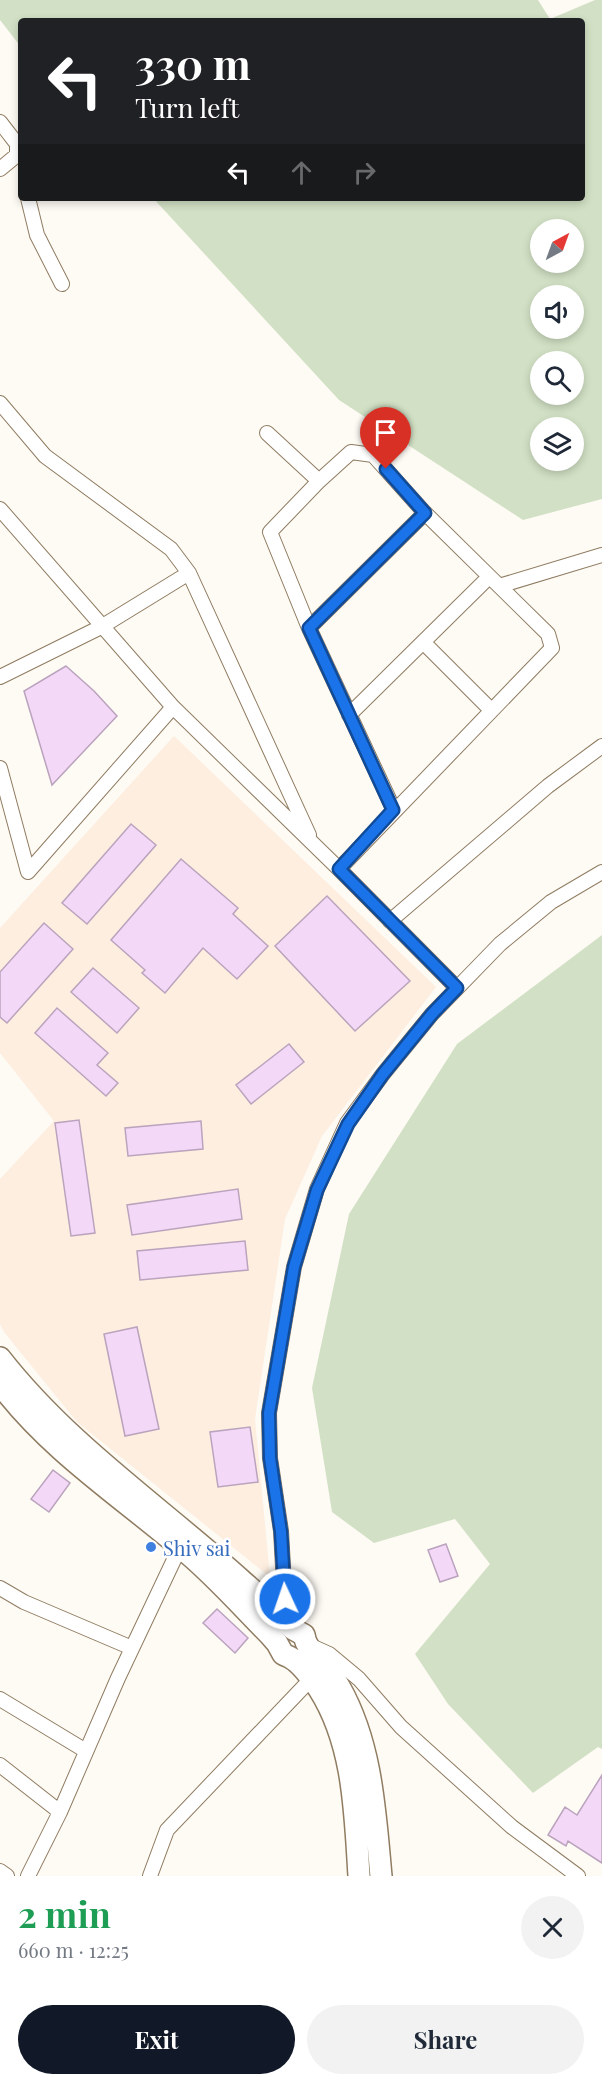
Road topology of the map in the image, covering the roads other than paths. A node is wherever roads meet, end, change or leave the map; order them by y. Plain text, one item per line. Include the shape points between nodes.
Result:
1 (0, 122) edge
2 (17, 155) junction
3 (18, 159) edge
4 (0, 169) edge
5 (29, 201) edge
6 (62, 284) dead end
7 (0, 403) edge
8 (267, 433) dead end
9 (319, 481) junction
10 (0, 509) edge
11 (425, 513) junction
12 (602, 555) edge
13 (189, 573) junction
14 (494, 582) junction
15 (101, 627) junction
16 (309, 628) junction
17 (423, 642) junction
18 (0, 677) edge
19 (173, 707) junction
20 (491, 710) junction
21 (349, 715) junction
22 (602, 746) edge
23 (0, 768) edge
24 (393, 810) junction
25 (313, 843) junction
26 (339, 869) junction
27 (602, 872) edge
28 (390, 921) junction
29 (457, 988) junction
30 (0, 1358) edge
31 (0, 1384) edge
32 (180, 1547) junction
33 (0, 1588) edge
34 (291, 1639) junction
35 (132, 1648) junction
36 (312, 1678) junction
37 (0, 1699) edge
38 (86, 1751) junction
39 (0, 1765) edge
40 (60, 1812) junction
41 (0, 1871) edge
42 (8, 1876) edge
43 (28, 1876) edge
44 (150, 1876) edge
45 (359, 1876) edge
46 (381, 1876) edge
47 (578, 1876) edge

1 - 2 street via 17,144
2 - 3 street
2 - 4 street
5 - 6 street via 38,235
7 - 13 street via 45,456 171,549
8 - 9 street
9 - 11 street via 351,452 373,454
9 - 16 street via 270,532
10 - 15 street
11 - 14 street
11 - 16 street
12 - 14 street
13 - 15 street
13 - 25 street
14 - 17 street
14 - 20 street via 548,634 552,648
15 - 18 street
15 - 19 street
16 - 21 street
17 - 20 street
17 - 21 street
19 - 23 street via 28,872
19 - 25 street
20 - 24 street
21 - 24 street
22 - 28 street via 548,786
24 - 26 street
25 - 26 street
26 - 28 street
27 - 29 street via 551,902 500,944
28 - 29 street
29 - 34 street via 383,1074 348,1124 317,1190 294,1267 269,1413 270,1458
30 - 34 highway via 56,1422 205,1547
31 - 32 highway via 67,1454
32 - 34 highway
32 - 35 street
33 - 35 street
34 - 36 highway
34 - 46 highway via 339,1686 357,1722 366,1756
34 - 47 street via 329,1654 359,1679 401,1727 503,1819
35 - 38 street
36 - 44 street via 167,1830
36 - 45 highway via 332,1712 344,1744 354,1803
37 - 38 street
38 - 40 street
39 - 40 street
40 - 43 street
41 - 42 street

